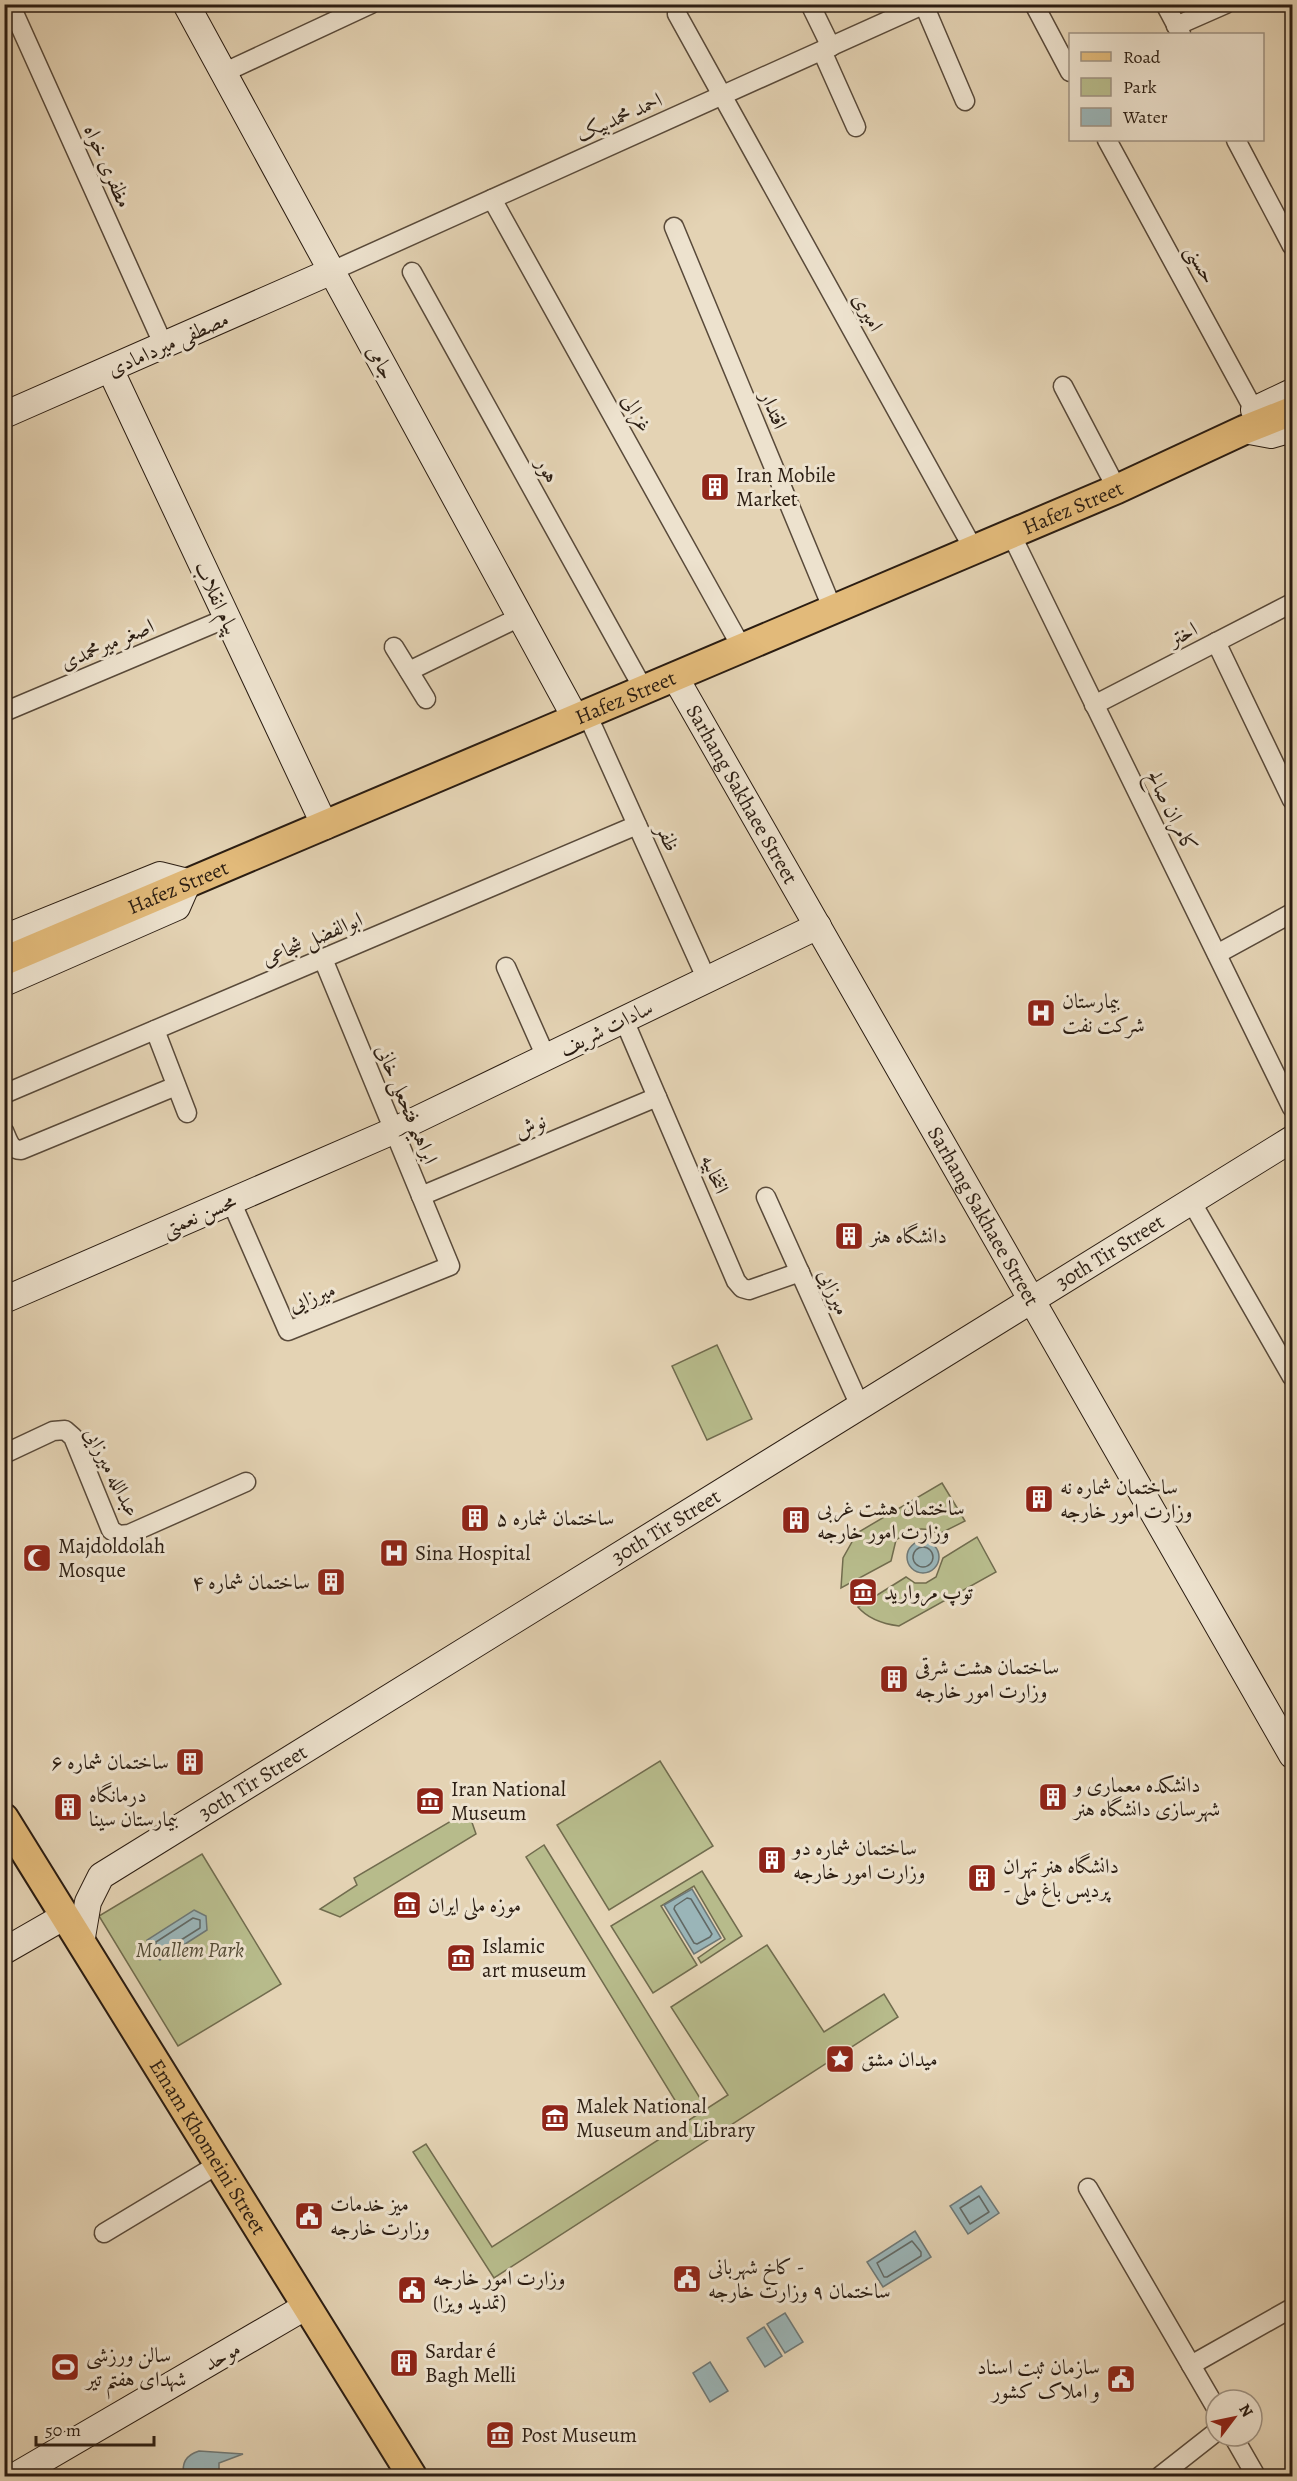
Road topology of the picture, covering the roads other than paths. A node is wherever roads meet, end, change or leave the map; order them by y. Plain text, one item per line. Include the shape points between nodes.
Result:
1 (9, 4) edge
2 (186, 4) edge
3 (810, 4) edge
4 (1034, 4) edge
5 (1165, 4) edge
6 (1227, 4) edge
7 (925, 5) edge
8 (365, 6) edge
9 (677, 14) dead end
10 (1179, 30) edge
11 (826, 49) junction
12 (1069, 68) edge
13 (223, 73) junction
14 (722, 96) junction
15 (965, 101) dead end
16 (856, 128) dead end
17 (1108, 141) edge
18 (1237, 141) edge
19 (492, 199) junction
20 (674, 227) dead end
21 (1293, 246) edge
22 (332, 271) junction
23 (412, 272) dead end
24 (164, 346) junction
25 (110, 369) junction
26 (1063, 386) dead end
27 (1293, 392) edge
28 (1293, 411) edge
29 (4, 415) edge
30 (1253, 421) junction
31 (1293, 429) edge
32 (1117, 489) junction
33 (1011, 534) junction
34 (974, 550) junction
35 (1293, 603) edge
36 (833, 610) junction
37 (520, 617) junction
38 (227, 618) junction
39 (1216, 642) junction
40 (394, 647) dead end
41 (742, 648) junction
42 (409, 671) junction
43 (675, 677) junction
44 (644, 690) junction
45 (426, 699) dead end
46 (1094, 705) junction
47 (4, 712) edge
48 (582, 717) junction
49 (1293, 800) edge
50 (637, 825) junction
51 (325, 826) junction
52 (188, 882) junction
53 (1293, 913) edge
54 (818, 926) junction
55 (4, 938) edge
56 (1217, 954) junction
57 (323, 959) junction
58 (4, 961) edge
59 (507, 967) dead end
60 (707, 980) junction
61 (4, 983) edge
62 (624, 1020) junction
63 (154, 1030) junction
64 (546, 1057) junction
65 (176, 1086) junction
66 (4, 1094) edge
67 (657, 1096) junction
68 (1293, 1108) edge
69 (187, 1113) dead end
70 (4, 1131) edge
71 (393, 1131) junction
72 (1293, 1139) edge
73 (421, 1196) junction
74 (766, 1197) dead end
75 (231, 1201) junction
76 (1191, 1201) junction
77 (450, 1266) joint
78 (800, 1272) junction
79 (4, 1300) edge
80 (1031, 1300) junction
81 (1293, 1377) edge
82 (860, 1406) junction
83 (4, 1454) edge
84 (246, 1482) dead end
85 (1293, 1755) edge
86 (4, 1818) edge
87 (65, 1916) junction
88 (81, 1943) junction
89 (4, 1951) edge
90 (217, 2165) junction
91 (1088, 2188) dead end
92 (104, 2233) dead end
93 (1293, 2308) edge
94 (308, 2312) junction
95 (1191, 2365) junction
96 (1204, 2388) edge
97 (1204, 2441) edge
98 (1240, 2448) edge
99 (15, 2476) edge
100 (38, 2476) edge
101 (412, 2476) edge
102 (1160, 2476) edge
103 (1256, 2476) edge

1 - 24 street, مظفری خواه
2 - 13 street, جامی
3 - 11 street
4 - 12 street
5 - 10 street
6 - 10 street
7 - 11 street, احمد محمدبیک
7 - 15 street
8 - 13 street
9 - 14 street, امیری
11 - 14 street, احمد محمدبیک
11 - 16 street
13 - 22 street, جامی
14 - 19 street, احمد محمدبیک
14 - 34 street, امیری
17 - 30 street, حسنی
18 - 21 street
19 - 22 street, احمد محمدبیک
19 - 41 street, غزالی
20 - 36 street, اقتدار
22 - 24 street, مصطفی میردامادی
22 - 37 street, جامی
23 - 44 street, هور
24 - 25 street, مصطفی میردامادی
25 - 29 street, مصطفی میردامادی
25 - 38 street, پیام انقلاب
26 - 32 street
27 - 30 street, Hafez Street
28 - 30 main road, Hafez Street
30 - 31 street via 1271,435
30 - 32 main road, Hafez Street
32 - 33 main road, Hafez Street
33 - 34 main road, Hafez Street
33 - 46 street, کامران صالح
34 - 36 main road, Hafez Street
35 - 39 street, اختر
36 - 41 main road, Hafez Street
37 - 42 street
37 - 48 street, جامی
38 - 47 street, اصغر میرمحمدی
38 - 51 street, پیام انقلاب
39 - 46 street, اختر
39 - 49 street
40 - 42 street
41 - 43 main road, Hafez Street
42 - 45 street
43 - 44 main road, Hafez Street
43 - 54 street, Sarhang Sakhaee Street
44 - 48 main road, Hafez Street
46 - 56 street, کامران صالح
48 - 50 street, ظفر
48 - 51 main road, Hafez Street
50 - 57 street, ابوالفضل شجاعی
50 - 60 street, ظفر
51 - 52 main road, Hafez Street
52 - 55 street via 160,875
52 - 58 main road, Hafez Street
52 - 61 street via 177,907
53 - 56 street
54 - 60 street, سادات شریف
54 - 80 street, Sarhang Sakhaee Street
56 - 68 street, کامران صالح
57 - 63 street, ابوالفضل شجاعی
57 - 71 street, ابراهیم فتحعلی خانی
59 - 64 street
60 - 62 street, سادات شریف
62 - 64 street, سادات شریف
62 - 67 street, انتخابیه
63 - 65 street
63 - 66 street, ابوالفضل شجاعی
64 - 71 street, سادات شریف
65 - 69 street
65 - 70 street via 21,1150 10,1146
67 - 73 street, نوش
67 - 78 street, انتخابیه via 736,1281 748,1290
71 - 73 street, ابراهیم فتحعلی خانی
71 - 75 street, محسن نعمتی
72 - 76 street, 30th Tir Street
73 - 77 street, ابراهیم فتحعلی خانی
74 - 78 street, میرزایی
75 - 77 street, میرزایی via 288,1331
75 - 79 street, محسن نعمتی
76 - 80 street, 30th Tir Street
76 - 81 street
78 - 82 street, میرزایی
80 - 82 street, 30th Tir Street
80 - 85 street, Sarhang Sakhaee Street
82 - 88 street, 30th Tir Street via 101,1876 88,1902
83 - 84 street, عبدالله میرزایی via 53,1431 65,1430 73,1437 111,1530 119,1535
86 - 87 main road, Emam Khomeini Street
87 - 88 main road, Emam Khomeini Street
87 - 89 street
88 - 90 main road, Emam Khomeini Street
90 - 92 street
90 - 94 main road, Emam Khomeini Street
91 - 95 street
93 - 95 street
94 - 99 street, موحد
94 - 100 street
94 - 101 main road, Emam Khomeini Street
95 - 96 street
97 - 102 street
98 - 103 street

